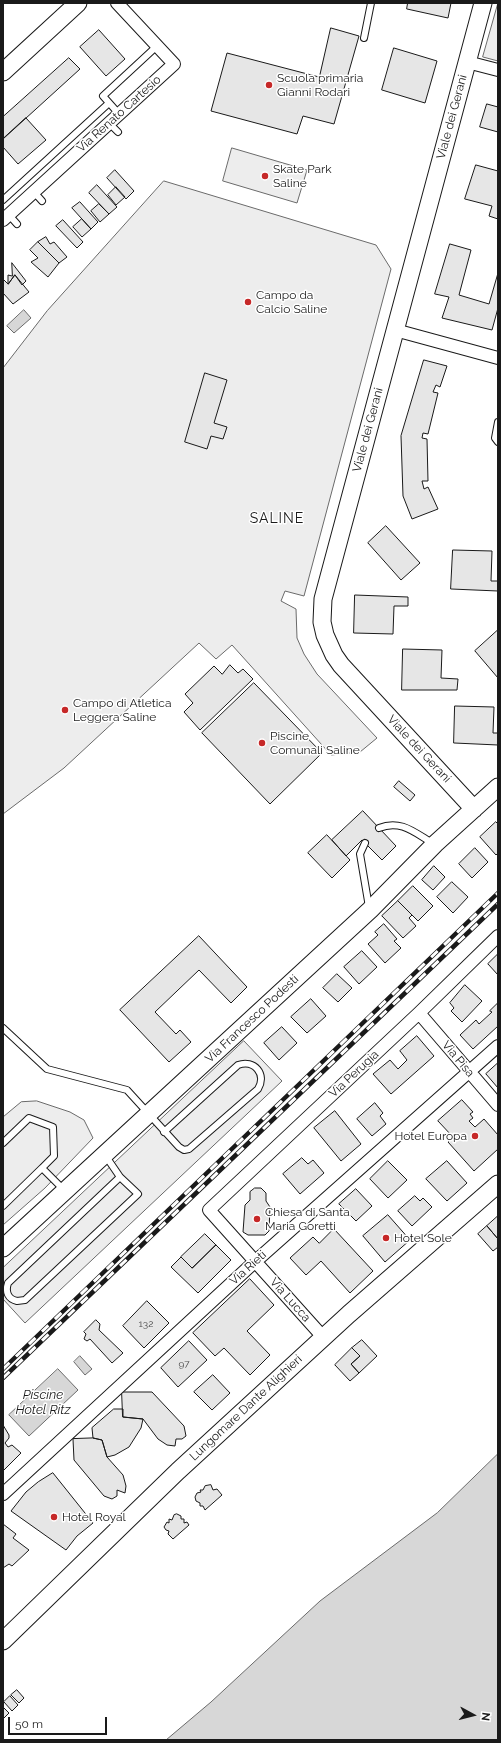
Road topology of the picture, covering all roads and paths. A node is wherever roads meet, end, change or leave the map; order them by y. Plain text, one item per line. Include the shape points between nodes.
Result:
1 (78, 3) edge
2 (117, 3) edge
3 (372, 3) edge
4 (483, 3) edge
5 (364, 38) dead end
6 (157, 46) junction
7 (467, 62) junction
8 (498, 70) edge
9 (3, 72) edge
10 (109, 103) junction
11 (119, 114) junction
12 (22, 182) junction
13 (36, 195) junction
14 (3, 200) edge
15 (9, 220) edge
16 (395, 330) junction
17 (498, 358) edge
18 (498, 422) edge
19 (498, 442) edge
20 (498, 787) edge
21 (474, 809) junction
22 (379, 828) dead end
23 (365, 843) dead end
24 (435, 844) junction
25 (370, 910) junction
26 (498, 936) edge
27 (419, 1013) junction
28 (3, 1028) edge
29 (498, 1046) edge
30 (469, 1072) junction
31 (498, 1105) edge
32 (149, 1114) junction
33 (164, 1132) junction
34 (3, 1143) edge
35 (105, 1155) junction
36 (42, 1168) junction
37 (120, 1177) junction
38 (498, 1184) edge
39 (65, 1192) junction
40 (3, 1206) edge
41 (209, 1210) joint
42 (3, 1248) edge
43 (255, 1262) junction
44 (323, 1337) junction
45 (3, 1494) edge
46 (3, 1641) edge

1 - 9 street
2 - 6 street, Via Renato Cartesio
3 - 5 lane
4 - 7 street, Viale dei Gerani
6 - 10 lane via 103,96
6 - 11 street, Via Renato Cartesio via 174,64
7 - 8 street
7 - 16 street, Viale dei Gerani
10 - 11 lane
10 - 12 lane
11 - 13 street, Via Renato Cartesio via 113,127
12 - 13 lane
12 - 14 lane
13 - 15 street, Via Renato Cartesio
16 - 17 street
16 - 21 street, Viale dei Gerani via 324,594 322,622 329,646 342,665
18 - 19 lane via 495,438
20 - 21 street, Via Francesco Podesti
21 - 24 street, Via Francesco Podesti
22 - 24 lane via 389,824 400,825
23 - 25 lane via 360,854
24 - 25 street, Via Francesco Podesti
25 - 32 street, Via Francesco Podesti
26 - 27 street, Via Perugia
27 - 30 street, Via Pisa
27 - 41 street, Via Perugia
28 - 32 lane via 48,1069 127,1090
29 - 30 street, Via Rieti
30 - 31 street, Via Pisa
30 - 43 street, Via Rieti
32 - 33 lane
32 - 35 street, Via Francesco Podesti
33 - 33 lane via 179,1147 189,1149 258,1089 260,1072 253,1065 238,1065
34 - 36 lane via 28,1118 53,1127 54,1156
35 - 37 lane
35 - 39 street, Via Francesco Podesti
36 - 39 lane
36 - 40 lane
37 - 37 lane via 8,1283 10,1297 17,1301 25,1300 138,1194
38 - 44 street, Lungomare Dante Alighieri
39 - 42 street, Via Francesco Podesti
41 - 43 street, Via Lucca
43 - 44 street, Via Lucca
43 - 45 street, Via Rieti
44 - 46 street, Lungomare Dante Alighieri via 178,1471

